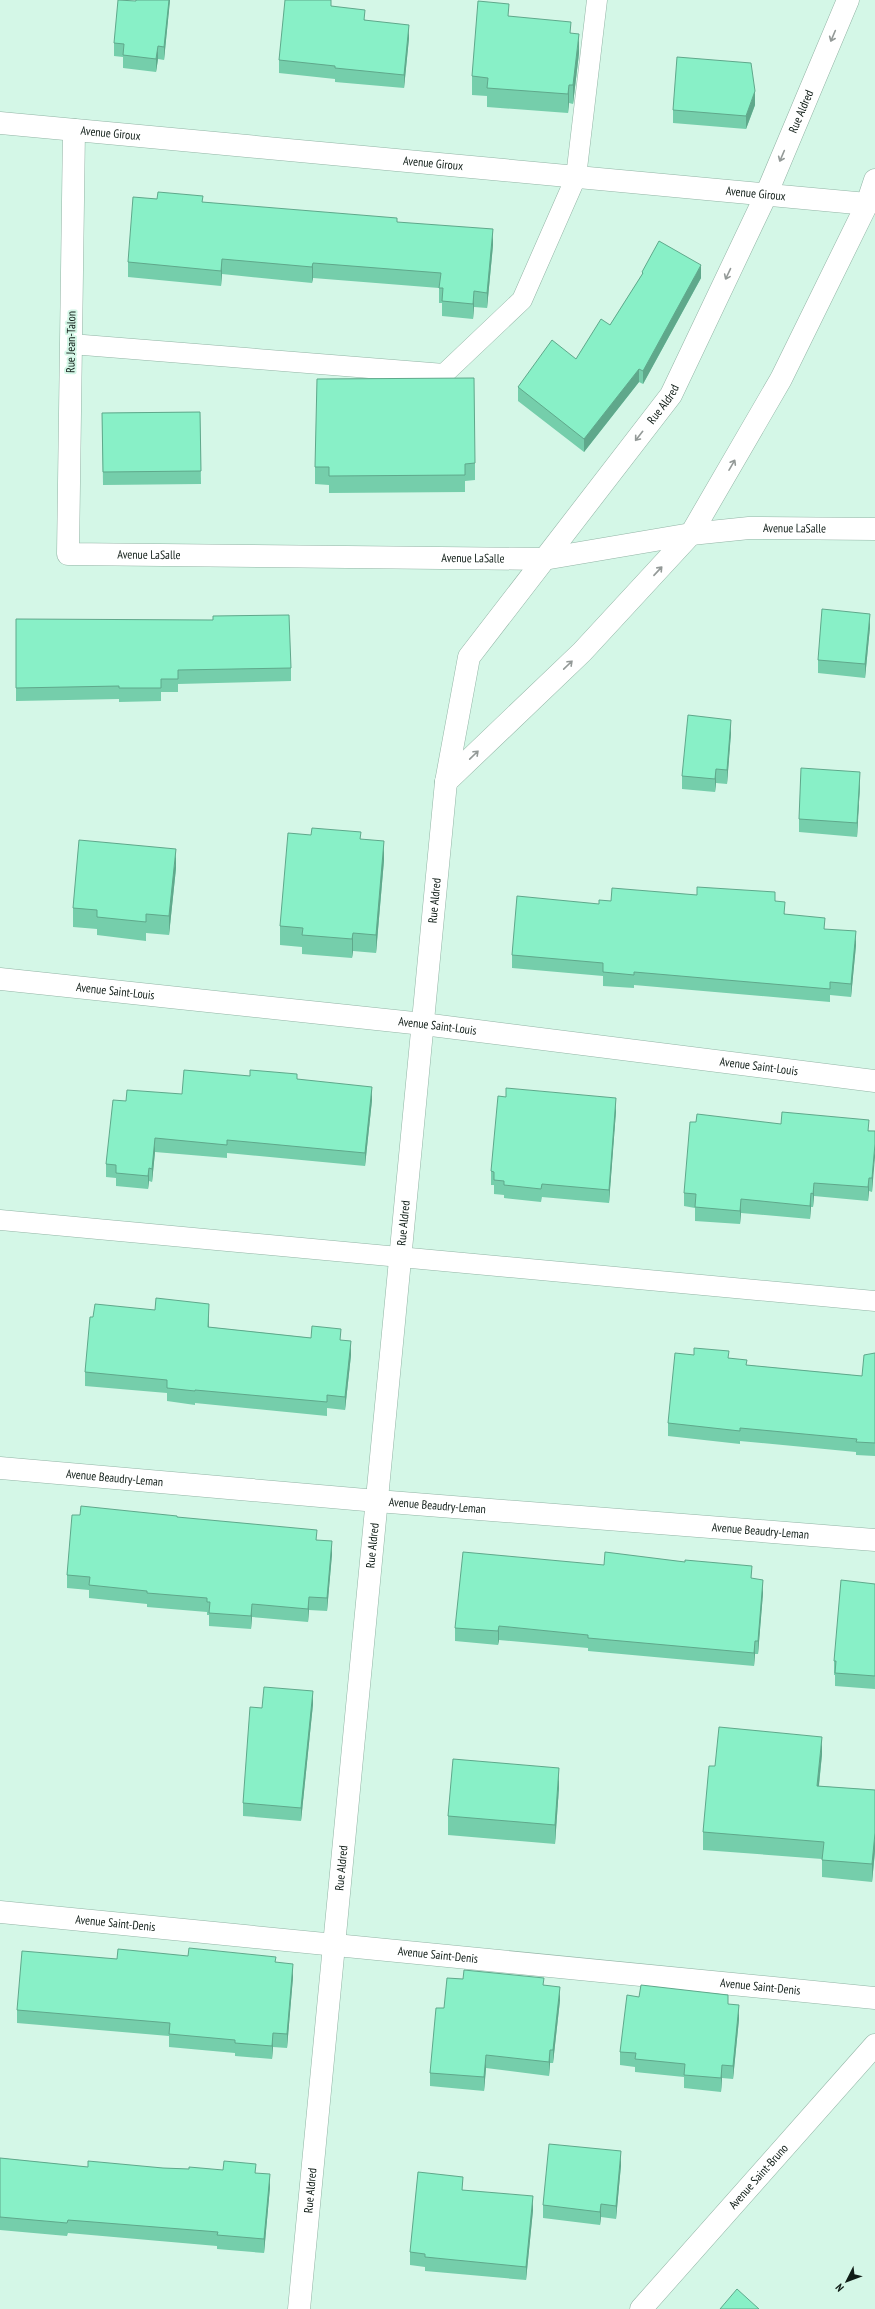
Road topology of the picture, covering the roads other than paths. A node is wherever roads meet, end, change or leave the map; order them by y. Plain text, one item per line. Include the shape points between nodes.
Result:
1 (597, 0) edge
2 (848, 0) edge
3 (0, 123) edge
4 (74, 130) junction
5 (576, 177) junction
6 (875, 180) edge
7 (766, 195) junction
8 (867, 204) junction
9 (71, 344) junction
10 (875, 529) edge
11 (691, 534) junction
12 (68, 554) joint
13 (544, 559) junction
14 (446, 782) junction
15 (0, 979) edge
16 (423, 1024) junction
17 (875, 1081) edge
18 (0, 1220) edge
19 (401, 1256) junction
20 (875, 1301) edge
21 (0, 1468) edge
22 (377, 1501) junction
23 (875, 1540) edge
24 (0, 1912) edge
25 (334, 1945) junction
26 (875, 1998) edge
27 (875, 2044) edge
28 (299, 2309) edge
29 (641, 2309) edge

1 - 5 lane
2 -> 7 street, Rue Aldred
3 - 4 street, Avenue Giroux
4 - 5 street, Avenue Giroux
4 - 9 street, Rue Jean-Talon
5 - 7 street, Avenue Giroux
5 - 9 lane via 522,300 444,374
6 - 8 street
7 - 8 street, Avenue Giroux
7 -> 13 street, Rue Aldred via 672,395
11 -> 8 street via 781,379
9 - 12 street, Rue Jean-Talon
10 - 11 street, Avenue LaSalle via 749,528
11 - 13 street, Avenue LaSalle
14 -> 11 street via 582,652
12 - 13 street, Avenue LaSalle
13 - 14 street, Rue Aldred via 469,657
14 - 16 street, Rue Aldred
15 - 16 street, Avenue Saint-Louis
16 - 17 street, Avenue Saint-Louis
16 - 19 street, Rue Aldred
18 - 19 lane
19 - 20 lane
19 - 22 street, Rue Aldred
21 - 22 street, Avenue Beaudry-Leman
22 - 23 street, Avenue Beaudry-Leman
22 - 25 street, Rue Aldred
24 - 25 street, Avenue Saint-Denis
25 - 26 street, Avenue Saint-Denis
25 - 28 street, Rue Aldred
27 - 29 street, Avenue Saint-Bruno

